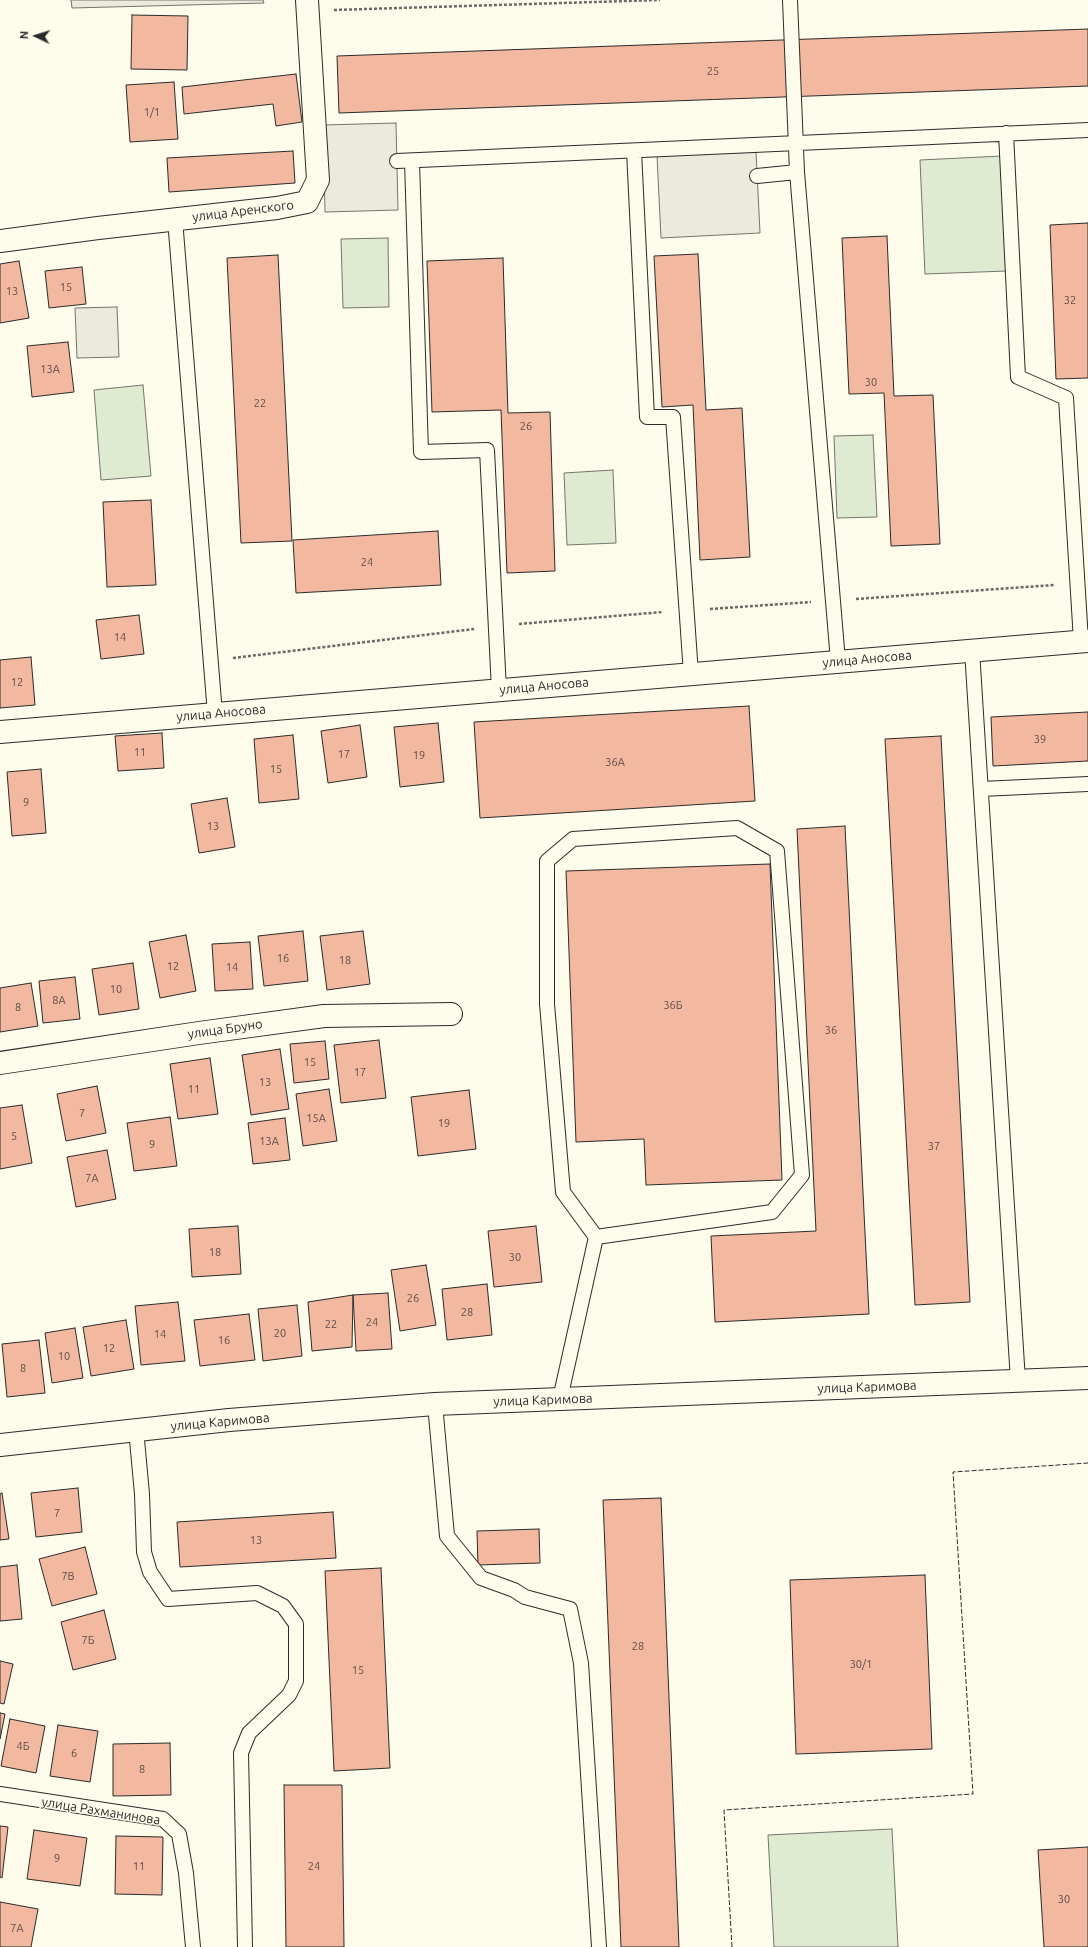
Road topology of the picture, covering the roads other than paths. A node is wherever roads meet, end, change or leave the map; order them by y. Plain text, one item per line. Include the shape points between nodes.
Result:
1 (790, 0) edge
2 (307, 5) edge
3 (1088, 130) edge
4 (1006, 133) junction
5 (795, 143) junction
6 (634, 151) junction
7 (397, 161) dead end
8 (412, 161) junction
9 (797, 172) junction
10 (757, 176) dead end
11 (175, 219) junction
12 (0, 241) edge
13 (1084, 641) edge
14 (972, 650) junction
15 (838, 662) junction
16 (691, 674) junction
17 (499, 690) junction
18 (215, 714) junction
19 (0, 732) edge
20 (1088, 784) edge
21 (981, 789) junction
22 (451, 1014) dead end
23 (0, 1063) edge
24 (596, 1237) junction
25 (1088, 1378) edge
26 (1018, 1381) junction
27 (560, 1399) junction
28 (435, 1404) junction
29 (136, 1429) junction
30 (0, 1445) edge
31 (0, 1794) edge
32 (193, 1947) edge
33 (245, 1947) edge
34 (599, 1947) edge

1 - 5 lane
2 - 11 street, улица Аренского via 318,180 307,202 277,208
3 - 4 lane
4 - 5 lane
4 - 13 lane via 1018,376 1066,398 1076,583
5 - 6 lane
5 - 9 lane
6 - 8 lane
6 - 16 lane via 647,416 673,417
7 - 8 lane
8 - 17 lane via 421,452 487,450
9 - 10 lane
9 - 15 lane
11 - 12 street, улица Аренского
11 - 18 lane
13 - 14 street, улица Аносова
14 - 15 street, улица Аносова
14 - 21 lane
15 - 16 street, улица Аносова
16 - 17 street, улица Аносова
17 - 18 street, улица Аносова
18 - 19 street, улица Аносова
20 - 21 lane
21 - 26 lane
22 - 23 street, улица Бруно via 324,1016 199,1032
24 - 24 lane via 563,1192 547,1004 547,860 573,839 737,828 777,851 802,1175 772,1212
24 - 27 lane
25 - 26 street, улица Каримова
26 - 27 street, улица Каримова
27 - 28 street, улица Каримова
28 - 29 street, улица Каримова
28 - 34 lane via 447,1536 481,1578 514,1590 525,1597 570,1609 581,1663
29 - 30 street, улица Каримова
29 - 33 lane via 144,1552 150,1572 168,1599 257,1593 283,1606 296,1624 296,1681 289,1695 249,1733 241,1753
31 - 32 lane, улица Рахманинова via 163,1819 179,1834 186,1873

